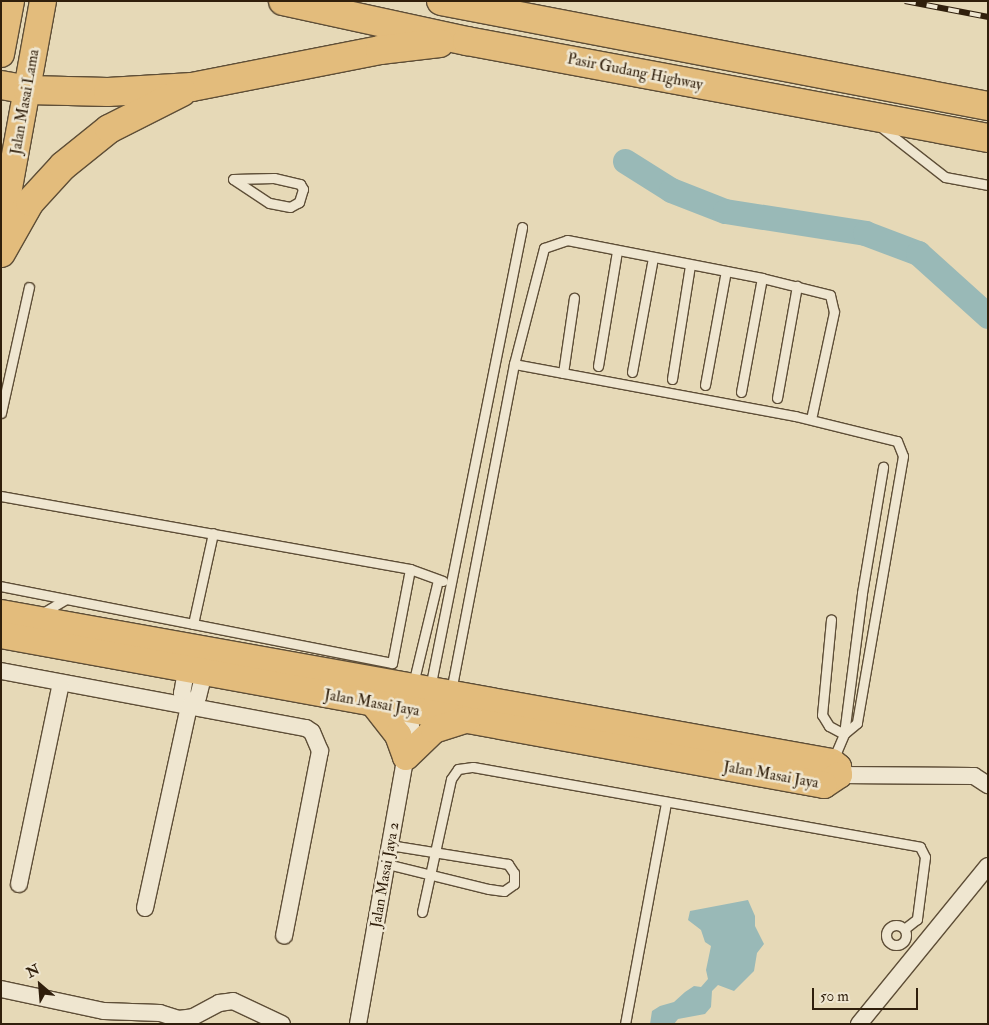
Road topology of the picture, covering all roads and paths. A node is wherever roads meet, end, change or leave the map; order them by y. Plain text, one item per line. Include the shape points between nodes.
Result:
1 (11, 1) edge
2 (43, 1) edge
3 (284, 1) edge
4 (441, 1) edge
5 (512, 1) edge
6 (554, 23) junction
7 (468, 41) junction
8 (1, 54) edge
9 (1, 85) edge
10 (192, 87) junction
11 (28, 90) junction
12 (988, 106) edge
13 (867, 115) junction
14 (988, 138) edge
15 (233, 179) joint
16 (988, 185) edge
17 (522, 227) dead end
18 (1, 232) edge
19 (617, 251) junction
20 (1, 253) edge
21 (654, 258) junction
22 (690, 265) junction
23 (726, 271) junction
24 (762, 278) junction
25 (797, 286) junction
26 (29, 287) dead end
27 (574, 298) dead end
28 (514, 364) junction
29 (597, 372) junction
30 (563, 373) junction
31 (630, 378) junction
32 (670, 386) junction
33 (704, 392) junction
34 (740, 398) junction
35 (776, 405) junction
36 (1, 413) edge
37 (811, 419) junction
38 (883, 467) dead end
39 (1, 496) edge
40 (213, 533) junction
41 (410, 569) junction
42 (438, 580) junction
43 (451, 582) junction
44 (1, 586) edge
45 (66, 599) junction
46 (1, 613) edge
47 (35, 618) junction
48 (831, 619) dead end
49 (1, 636) edge
50 (281, 641) junction
51 (304, 668) junction
52 (194, 670) junction
53 (1, 671) edge
54 (61, 683) junction
55 (373, 703) junction
56 (423, 703) junction
57 (466, 719) junction
58 (844, 734) junction
59 (406, 757) junction
60 (836, 769) junction
61 (988, 785) edge
62 (666, 802) junction
63 (390, 844) junction
64 (434, 852) junction
65 (386, 864) junction
66 (988, 866) edge
67 (429, 873) junction
68 (19, 884) dead end
69 (145, 908) dead end
70 (422, 912) dead end
71 (904, 929) dead end
72 (284, 936) dead end
73 (1, 989) edge
74 (103, 1018) edge
75 (282, 1024) edge
76 (358, 1024) edge
77 (626, 1024) edge
78 (859, 1024) edge

1 - 8 main road
2 - 11 main road, Jalan Masai Lama
3 - 7 highway, Pasir Gudang Highway
4 - 6 highway
5 - 6 highway
6 - 12 highway
7 - 10 highway via 380,50
7 - 13 highway, Pasir Gudang Highway
9 - 11 highway
10 - 11 highway via 108,92
10 - 20 highway via 109,129 63,166 30,202
11 - 18 main road, Jalan Masai Lama
13 - 14 highway, Pasir Gudang Highway
13 - 16 lane via 945,177
15 - 15 lane via 291,180 300,184 302,195 295,205 282,207
17 - 43 lane
19 - 21 lane
19 - 28 lane via 567,240 544,248
19 - 29 lane
21 - 22 lane
21 - 31 lane
22 - 23 lane
22 - 32 lane
23 - 24 lane
23 - 33 lane
24 - 25 lane
24 - 34 lane
25 - 35 lane
25 - 37 lane via 830,295 834,303
26 - 36 lane
27 - 30 lane
28 - 30 lane
28 - 56 lane
29 - 30 lane
29 - 31 lane
31 - 32 lane
32 - 33 lane
33 - 34 lane
34 - 35 lane
35 - 37 lane
37 - 58 lane via 890,437 901,446 903,456 857,723
38 - 58 lane via 862,593
39 - 40 lane
40 - 41 lane
40 - 52 lane
41 - 42 lane
41 - 50 lane via 392,663
42 - 43 lane
42 - 56 lane
43 - 56 lane
44 - 45 lane
45 - 47 lane
45 - 52 lane
46 - 47 main road, Jalan Masai Jaya
47 - 52 main road, Jalan Masai Jaya
48 - 58 lane via 822,715 829,726
49 - 52 main road, Jalan Masai Jaya
50 - 51 lane
50 - 52 lane
51 - 52 main road, Jalan Masai Jaya
51 - 56 main road, Jalan Masai Jaya
52 - 54 street
52 - 55 main road, Jalan Masai Jaya
52 - 69 street
52 - 72 street via 306,728 319,744
53 - 54 street
54 - 68 street
55 - 56 main road, Jalan Masai Jaya
55 - 59 main road via 390,721
56 - 57 main road, Jalan Masai Jaya
56 - 59 street, Jalan Masai Jaya 2
56 - 60 main road, Jalan Masai Jaya
57 - 59 main road via 434,730
57 - 60 main road, Jalan Masai Jaya via 824,785
58 - 60 lane
59 - 63 street, Jalan Masai Jaya 2
60 - 61 street via 974,776
62 - 64 lane via 473,767 458,769 451,780
62 - 71 lane via 920,847 926,857 917,919
62 - 77 lane
63 - 64 lane
63 - 65 street, Jalan Masai Jaya 2
64 - 67 lane
64 - 67 lane via 508,864 514,873 514,884 504,891
65 - 67 lane
65 - 76 street, Jalan Masai Jaya 2
66 - 78 street
67 - 70 lane
73 - 74 street
74 - 75 street via 160,1013 186,1019 227,1000 253,1008

